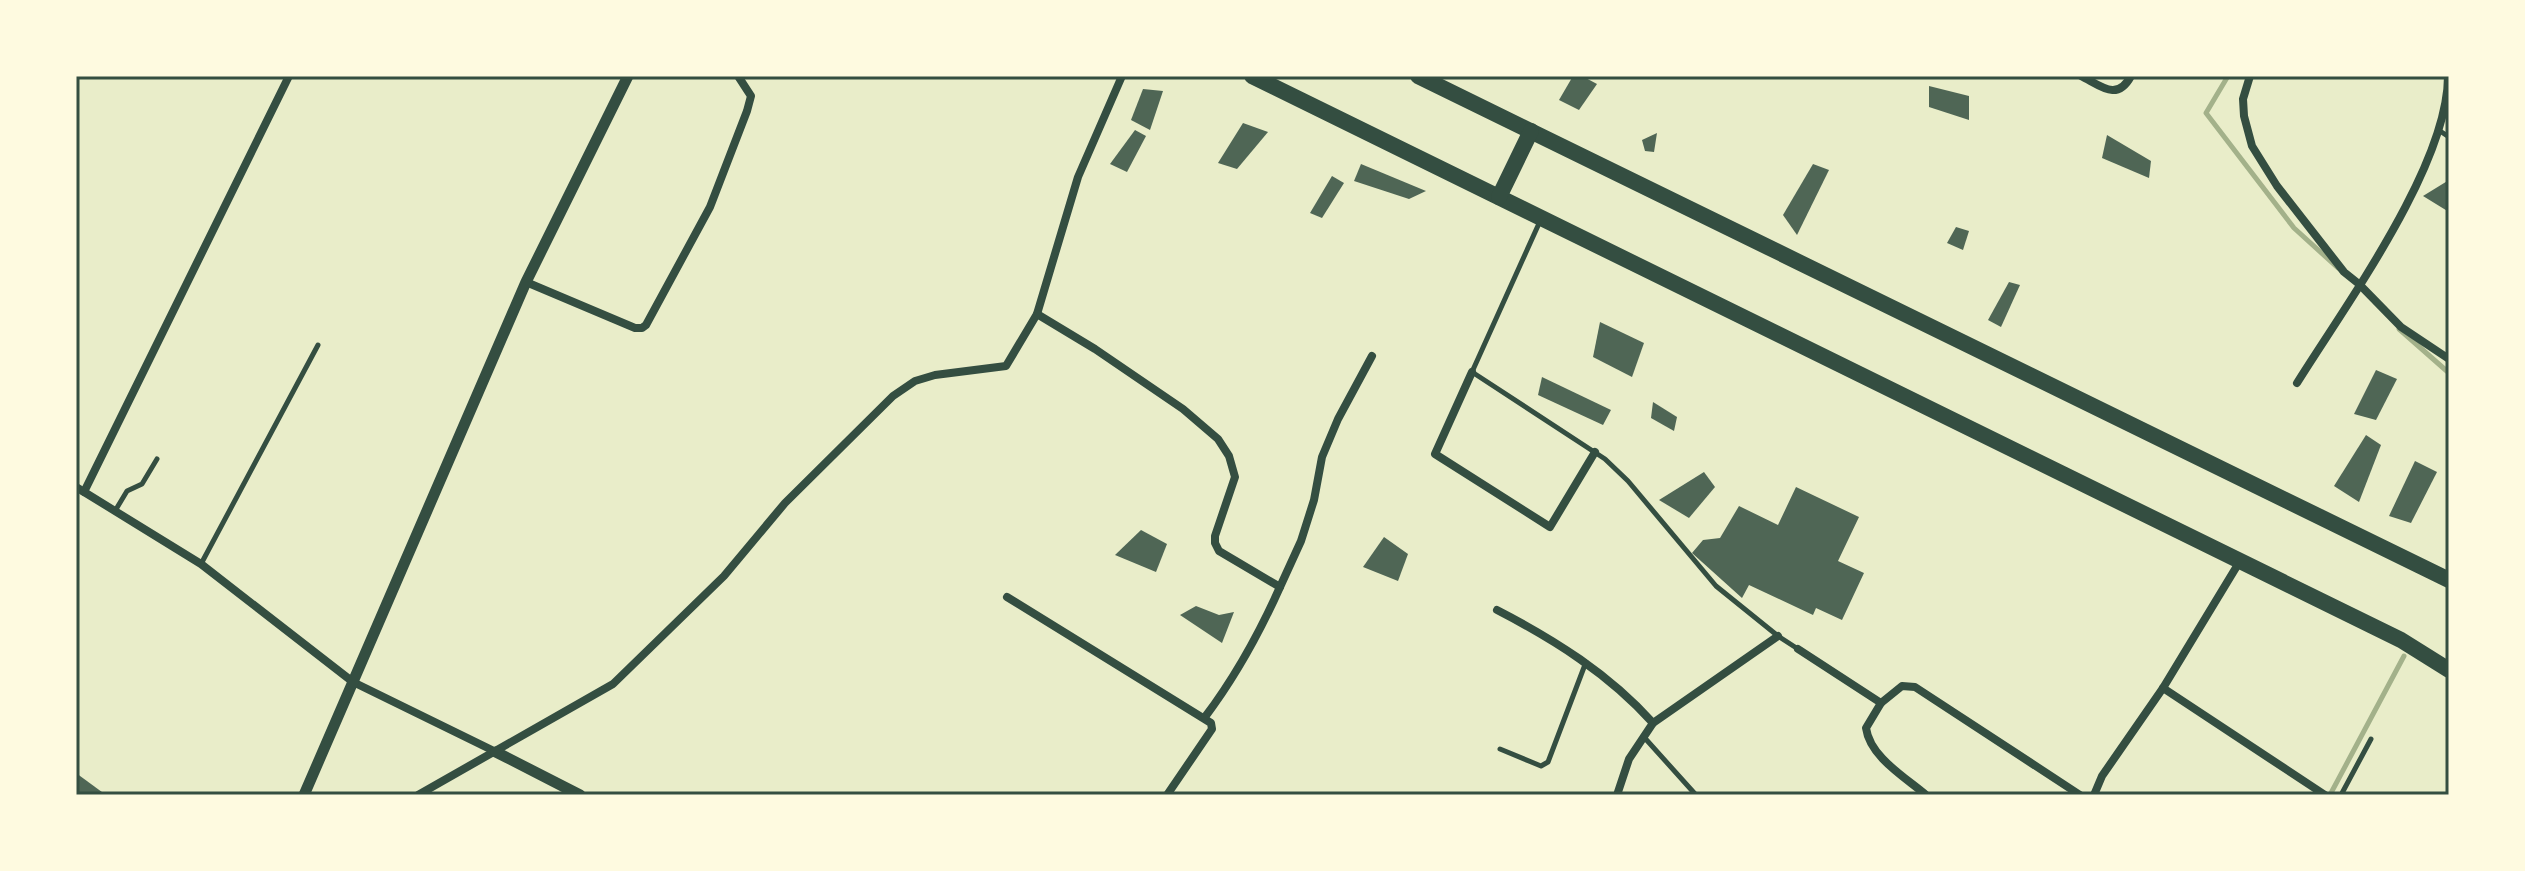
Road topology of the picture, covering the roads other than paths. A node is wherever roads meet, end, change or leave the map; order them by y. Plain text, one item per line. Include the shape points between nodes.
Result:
1 (289, 76) edge
2 (628, 76) edge
3 (738, 76) edge
4 (1122, 76) edge
5 (1252, 76) edge
6 (1418, 76) edge
7 (2081, 76) edge
8 (2131, 76) edge
9 (2250, 76) edge
10 (2448, 76) edge
11 (1531, 131) junction
12 (2440, 131) junction
13 (2449, 137) edge
14 (1499, 197) junction
15 (1541, 218) junction
16 (526, 282) junction
17 (2359, 284) junction
18 (1037, 314) junction
19 (318, 345) dead end
20 (1372, 356) dead end
21 (2449, 359) edge
22 (1472, 372) junction
23 (2297, 383) dead end
24 (1595, 452) junction
25 (157, 459) dead end
26 (80, 489) edge
27 (115, 511) junction
28 (2240, 561) junction
29 (201, 564) junction
30 (2449, 580) edge
31 (1280, 587) junction
32 (1007, 597) dead end
33 (1497, 610) dead end
34 (1778, 636) junction
35 (1798, 649) joint
36 (1587, 661) junction
37 (2449, 670) edge
38 (353, 682) junction
39 (2163, 688) junction
40 (1881, 703) junction
41 (1205, 717) junction
42 (1653, 723) junction
43 (1642, 736) junction
44 (2371, 739) dead end
45 (1500, 749) dead end
46 (496, 752) junction
47 (304, 795) edge
48 (418, 795) edge
49 (580, 795) edge
50 (1167, 795) edge
51 (1617, 795) edge
52 (1696, 795) edge
53 (1926, 795) edge
54 (2080, 795) edge
55 (2094, 795) edge
56 (2325, 795) edge
57 (2341, 795) edge

1 - 26 street
2 - 16 street
3 - 16 street via 751,96 747,111 710,207 646,325 635,328
4 - 18 street via 1078,177
5 - 14 highway
6 - 11 highway
7 - 8 street via 2119,91
9 - 17 street via 2243,99 2252,146 2277,186
10 - 12 street
11 - 14 highway
11 - 30 highway
12 - 13 lane
12 - 17 street
14 - 15 highway
15 - 22 lane
15 - 28 highway
16 - 38 street
17 - 21 street via 2401,327
17 - 23 street
18 - 31 street via 1171,401 1218,439 1235,477 1215,543 1219,551
18 - 46 street via 1006,366 935,375 893,396 785,503 724,576 613,684
19 - 29 lane
20 - 31 street via 1322,457 1301,541
22 - 24 lane
22 - 24 street via 1435,454 1550,527
24 - 34 lane via 1628,481 1716,586
25 - 27 lane via 142,484 127,491
26 - 27 street
27 - 29 street
28 - 37 highway via 2401,640
28 - 39 street
29 - 38 street
31 - 41 street via 1259,636
32 - 41 street
33 - 36 street
34 - 35 lane
34 - 42 street
35 - 40 street
36 - 42 street
36 - 45 lane via 1548,762 1541,766
38 - 46 street
38 - 47 street
39 - 55 street
39 - 56 street
40 - 53 street via 1866,728 1868,741
40 - 54 street via 1902,686 1915,687
41 - 50 street via 1212,729
42 - 43 street
43 - 51 street
43 - 52 lane
44 - 57 lane
46 - 48 street
46 - 49 street

